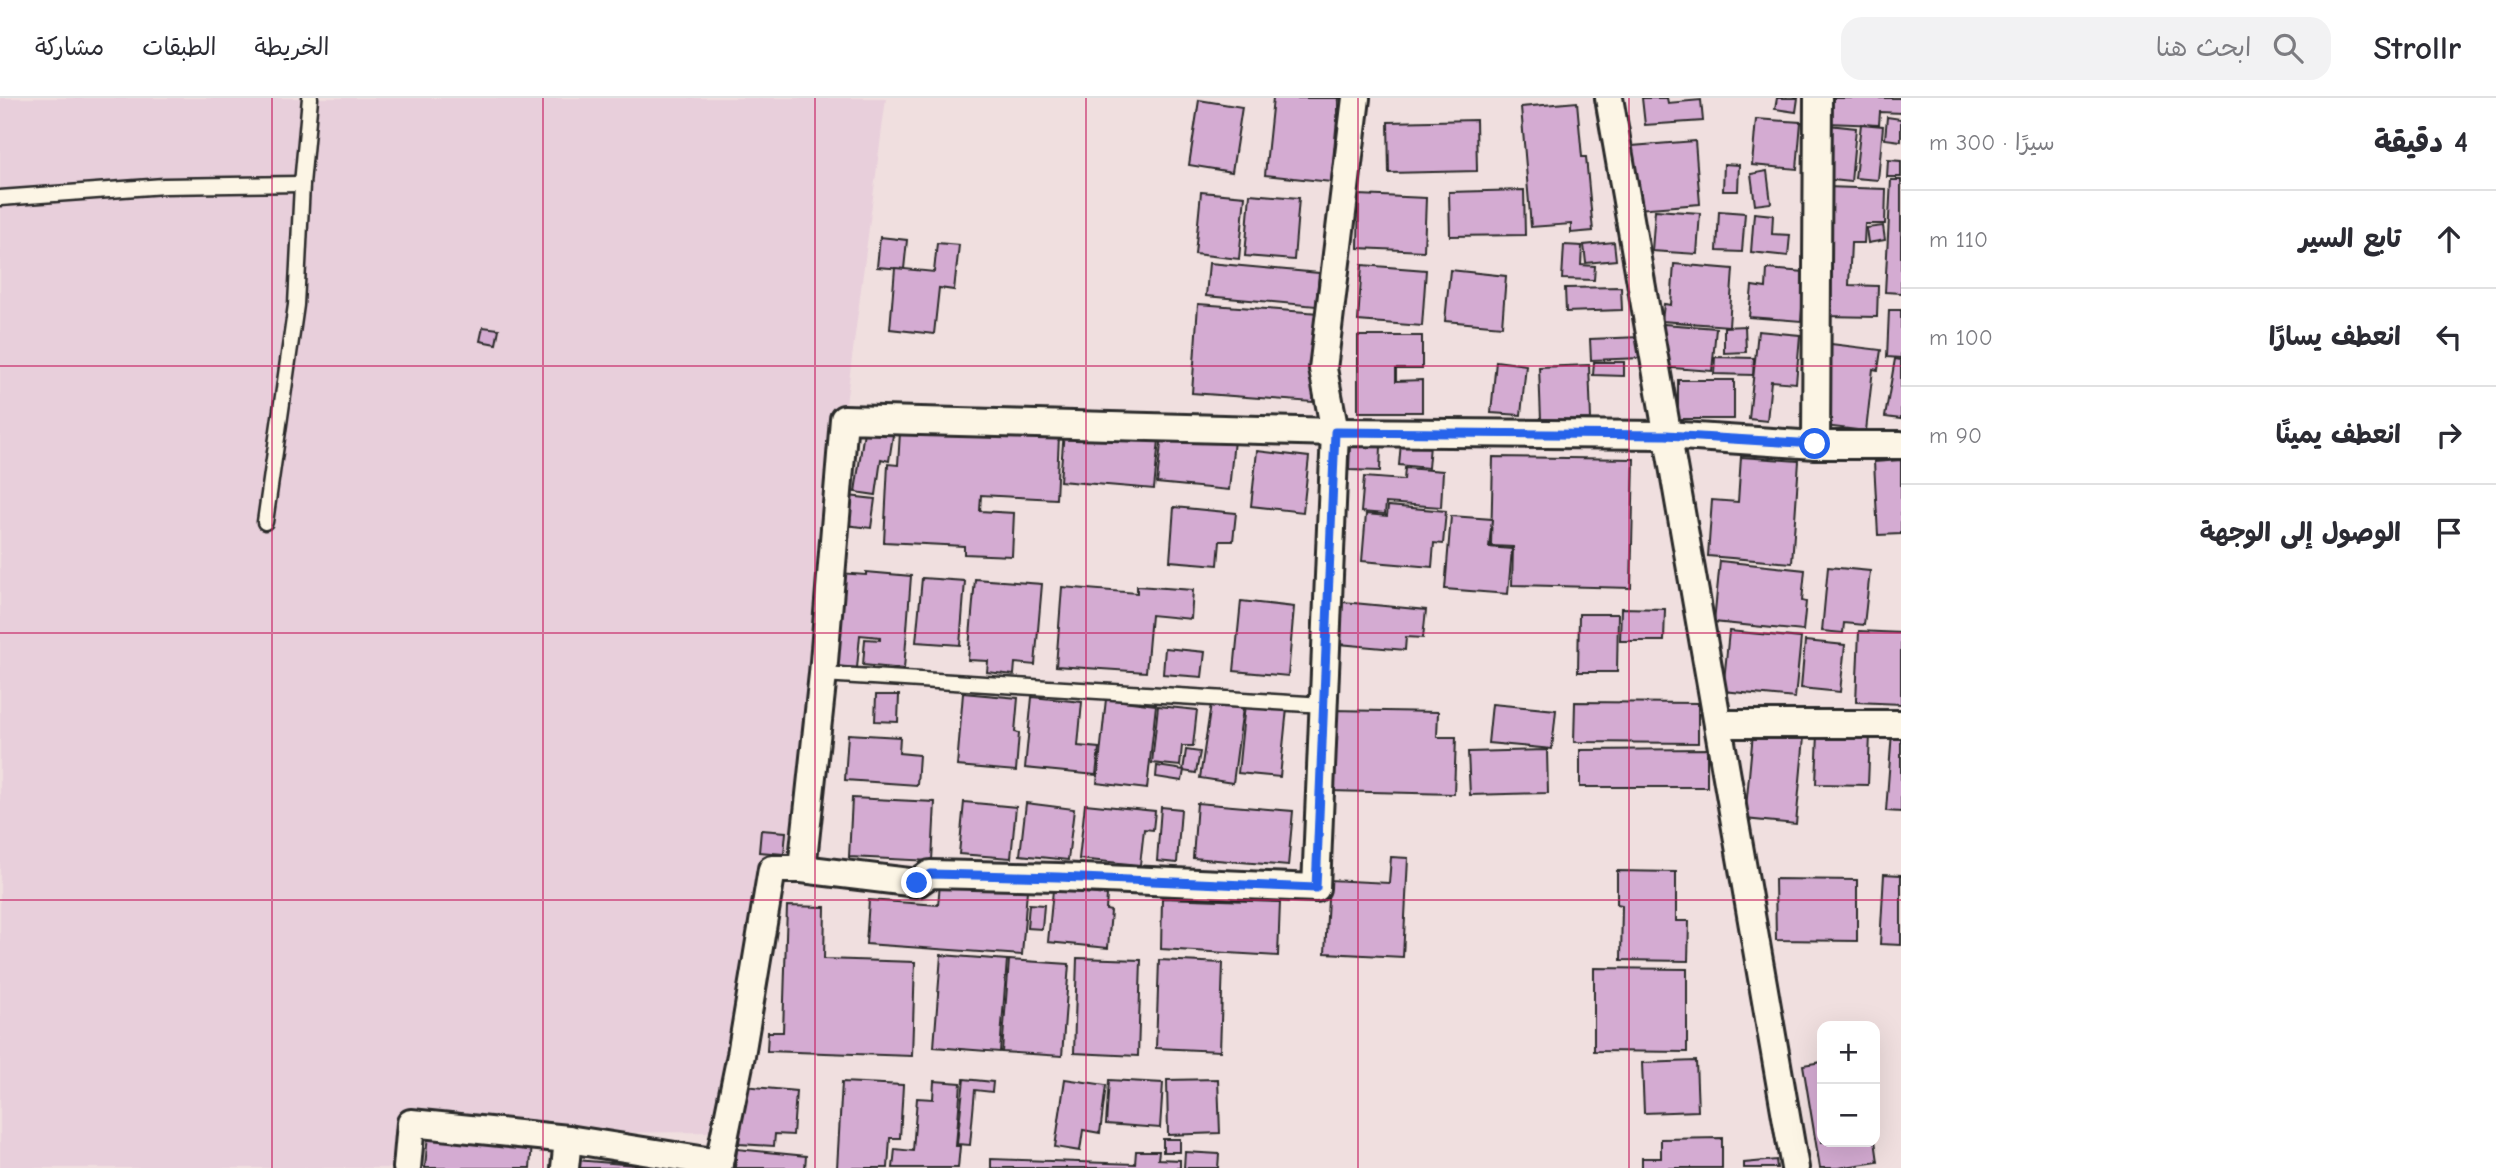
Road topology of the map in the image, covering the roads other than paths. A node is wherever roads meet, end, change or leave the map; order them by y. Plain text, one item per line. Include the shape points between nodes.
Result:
1 (310, 98) edge
2 (1356, 98) edge
3 (1609, 98) edge
4 (1818, 98) edge
5 (302, 184) junction
6 (0, 198) edge
7 (1335, 432) junction
8 (1666, 435) junction
9 (1815, 444) junction
10 (1901, 445) edge
11 (265, 522) dead end
12 (824, 674) junction
13 (1324, 705) junction
14 (1718, 724) junction
15 (1901, 724) edge
16 (802, 869) junction
17 (568, 1139) junction
18 (719, 1166) edge
19 (407, 1168) edge
20 (565, 1168) edge
21 (1795, 1168) edge

1 - 5 lane
2 - 7 street via 1323,369
3 - 8 street
4 - 9 street
5 - 6 lane via 164,186
5 - 11 lane via 296,305
7 - 8 street
7 - 12 street via 844,419
7 - 13 street
8 - 9 street
8 - 14 street
9 - 10 street
12 - 13 lane
12 - 16 street
13 - 16 street via 1316,888 930,874 917,883
14 - 15 street
14 - 21 street
16 - 18 street via 772,869
17 - 18 street
17 - 19 street via 411,1123
17 - 20 street

